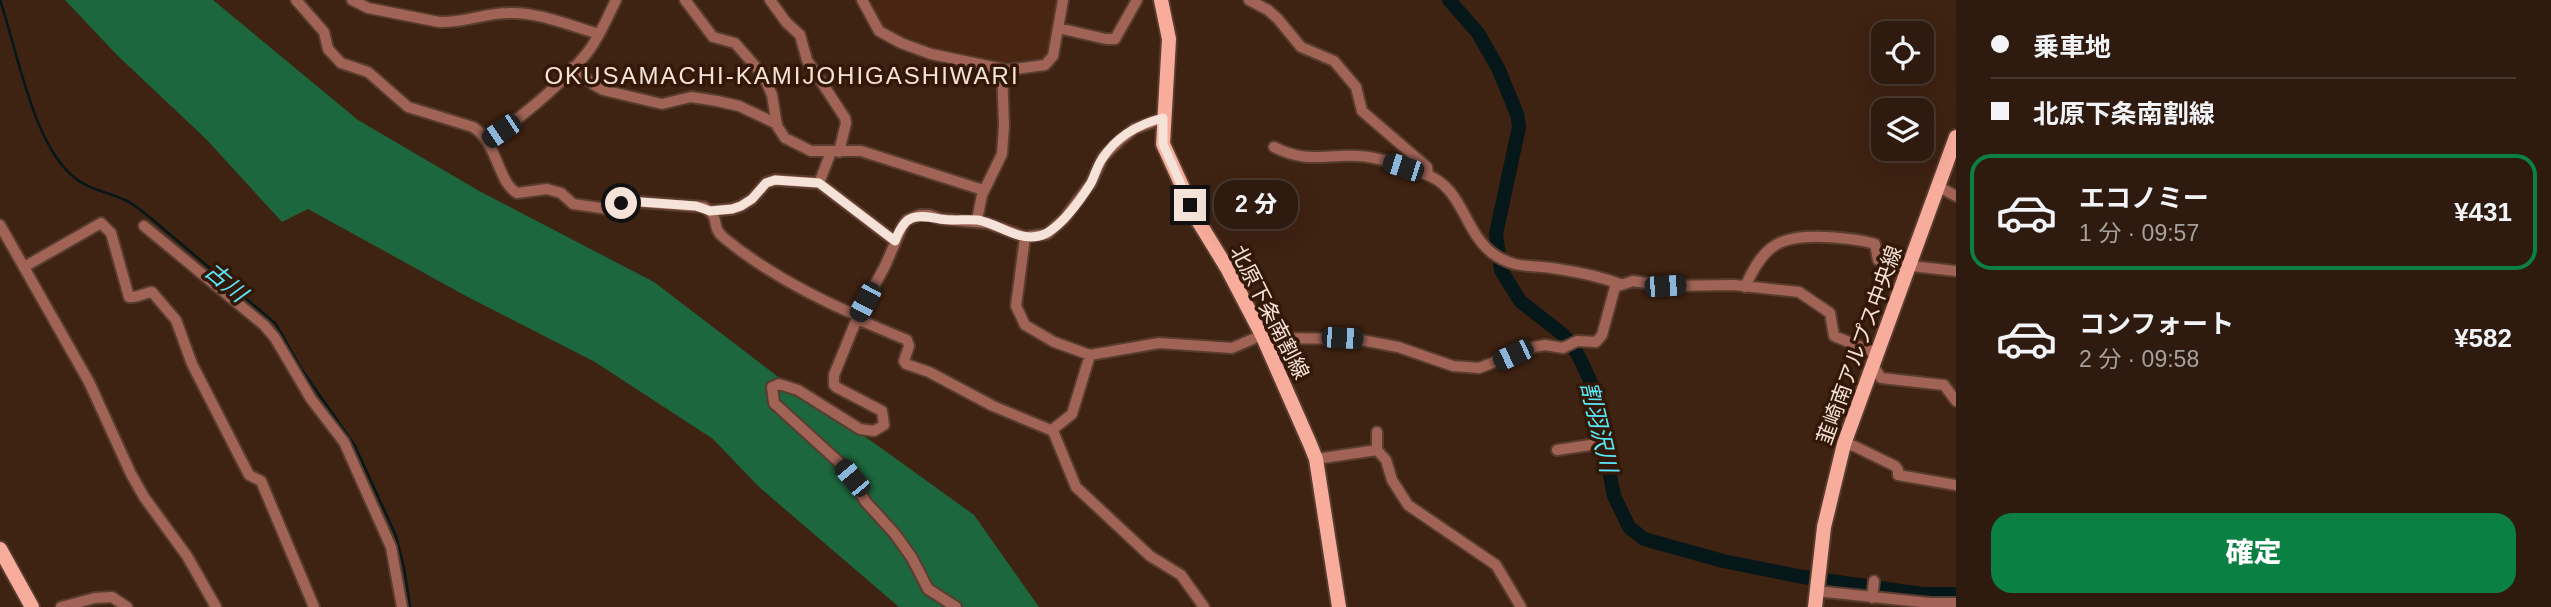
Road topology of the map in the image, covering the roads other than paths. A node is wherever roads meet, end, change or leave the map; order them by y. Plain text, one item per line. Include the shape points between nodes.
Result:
1 (296, 0) edge
2 (352, 0) edge
3 (616, 0) edge
4 (685, 0) edge
5 (770, 0) edge
6 (862, 0) edge
7 (1063, 0) edge
8 (1137, 0) edge
9 (1161, 0) edge
10 (1249, 0) edge
11 (1058, 28) junction
12 (599, 34) junction
13 (573, 67) junction
14 (1002, 69) junction
15 (1163, 118) junction
16 (777, 124) junction
17 (1956, 137) edge
18 (487, 141) junction
19 (1274, 147) dead end
20 (835, 152) junction
21 (1428, 175) junction
22 (819, 183) junction
23 (1939, 187) junction
24 (984, 190) junction
25 (1956, 196) edge
26 (710, 211) junction
27 (976, 220) junction
28 (0, 225) edge
29 (144, 226) dead end
30 (1025, 237) junction
31 (895, 241) junction
32 (1909, 265) junction
33 (23, 267) junction
34 (1956, 271) edge
35 (1620, 284) junction
36 (1745, 287) junction
37 (857, 317) junction
38 (1263, 337) junction
39 (1090, 355) junction
40 (1874, 358) junction
41 (1956, 401) edge
42 (1052, 430) junction
43 (1377, 432) dead end
44 (1597, 444) dead end
45 (1844, 444) junction
46 (1377, 450) junction
47 (1556, 450) dead end
48 (1316, 460) junction
49 (1956, 485) edge
50 (0, 549) edge
51 (1817, 582) junction
52 (1874, 582) dead end
53 (1873, 596) junction
54 (1956, 603) edge
55 (32, 607) edge
56 (61, 607) edge
57 (127, 607) edge
58 (216, 607) edge
59 (314, 607) edge
60 (402, 607) edge
61 (956, 607) edge
62 (1204, 607) edge
63 (1339, 607) edge
64 (1521, 607) edge
65 (1815, 607) edge

1 - 18 street via 324,32 328,48 341,63 368,72 408,107 473,127
2 - 12 street via 368,8 451,23 513,12 528,14
3 - 12 street
4 - 16 street via 713,37 735,43 764,76
5 - 20 street via 800,35 807,60 845,118
6 - 14 street via 879,31 888,37 931,54
7 - 11 street
8 - 11 street via 1115,39
9 - 15 main road, 北原下条南割線 via 1169,39
10 - 21 street via 1278,19 1301,47 1334,61 1356,87 1362,111 1427,167
11 - 14 street via 1053,56 1045,65
12 - 13 street
13 - 16 street via 603,90 662,104 691,97 718,101
13 - 18 street via 515,122
14 - 24 street via 1002,154
15 - 30 street via 1134,128 1120,139 1055,228
15 - 38 main road, 北原下条南割線 via 1163,144 1185,194
16 - 20 street via 795,145
17 - 23 main road, 韮崎南アルプス中央線
18 - 26 street via 506,182 517,193 547,188 573,204 608,209 627,201
19 - 21 street via 1304,158 1371,158
20 - 22 street
20 - 24 street via 861,150
21 - 35 street via 1452,193 1471,231 1512,265 1558,269
22 - 26 street via 775,180 741,206
22 - 31 street
23 - 25 street
23 - 32 main road, 韮崎南アルプス中央線
24 - 27 street
26 - 37 street via 720,235 773,273
27 - 30 street
27 - 31 street via 920,215 907,220
28 - 33 street
29 - 60 street via 275,338 344,442 391,547
30 - 39 street via 1016,296 1019,316 1025,325 1054,342
31 - 37 street
32 - 34 street
32 - 36 street via 1878,260 1875,244 1863,240 1798,236 1764,255
32 - 40 main road, 韮崎南アルプス中央線
33 - 58 street via 89,382 131,474
33 - 59 street via 100,223 111,233 129,297 152,292 176,320 192,364 249,475 261,481
35 - 36 street
35 - 38 street via 1615,286 1596,342 1534,347 1479,368 1453,366 1398,347 1356,339
36 - 40 street via 1800,292 1830,313 1834,337
37 - 42 street via 907,340 906,364
37 - 61 street via 834,385 882,411 884,425 874,431 860,429 798,390 779,384 772,387 771,397 852,478 912,558 928,589
38 - 39 street via 1232,348 1172,343
38 - 48 main road, 北原下条南割線
39 - 42 street via 1072,414
40 - 41 street via 1881,379 1944,386
40 - 45 main road, 韮崎南アルプス中央線
42 - 62 street via 1076,487 1150,556 1181,575
43 - 46 street
44 - 47 street
45 - 49 street via 1895,466 1899,475
45 - 51 main road, 韮崎南アルプス中央線
46 - 48 street
46 - 64 street via 1408,505 1496,565
48 - 63 main road, 北原下条南割線
50 - 55 main road
51 - 53 street
51 - 65 main road, 韮崎南アルプス中央線
52 - 53 street
53 - 54 street
56 - 57 street via 112,597

